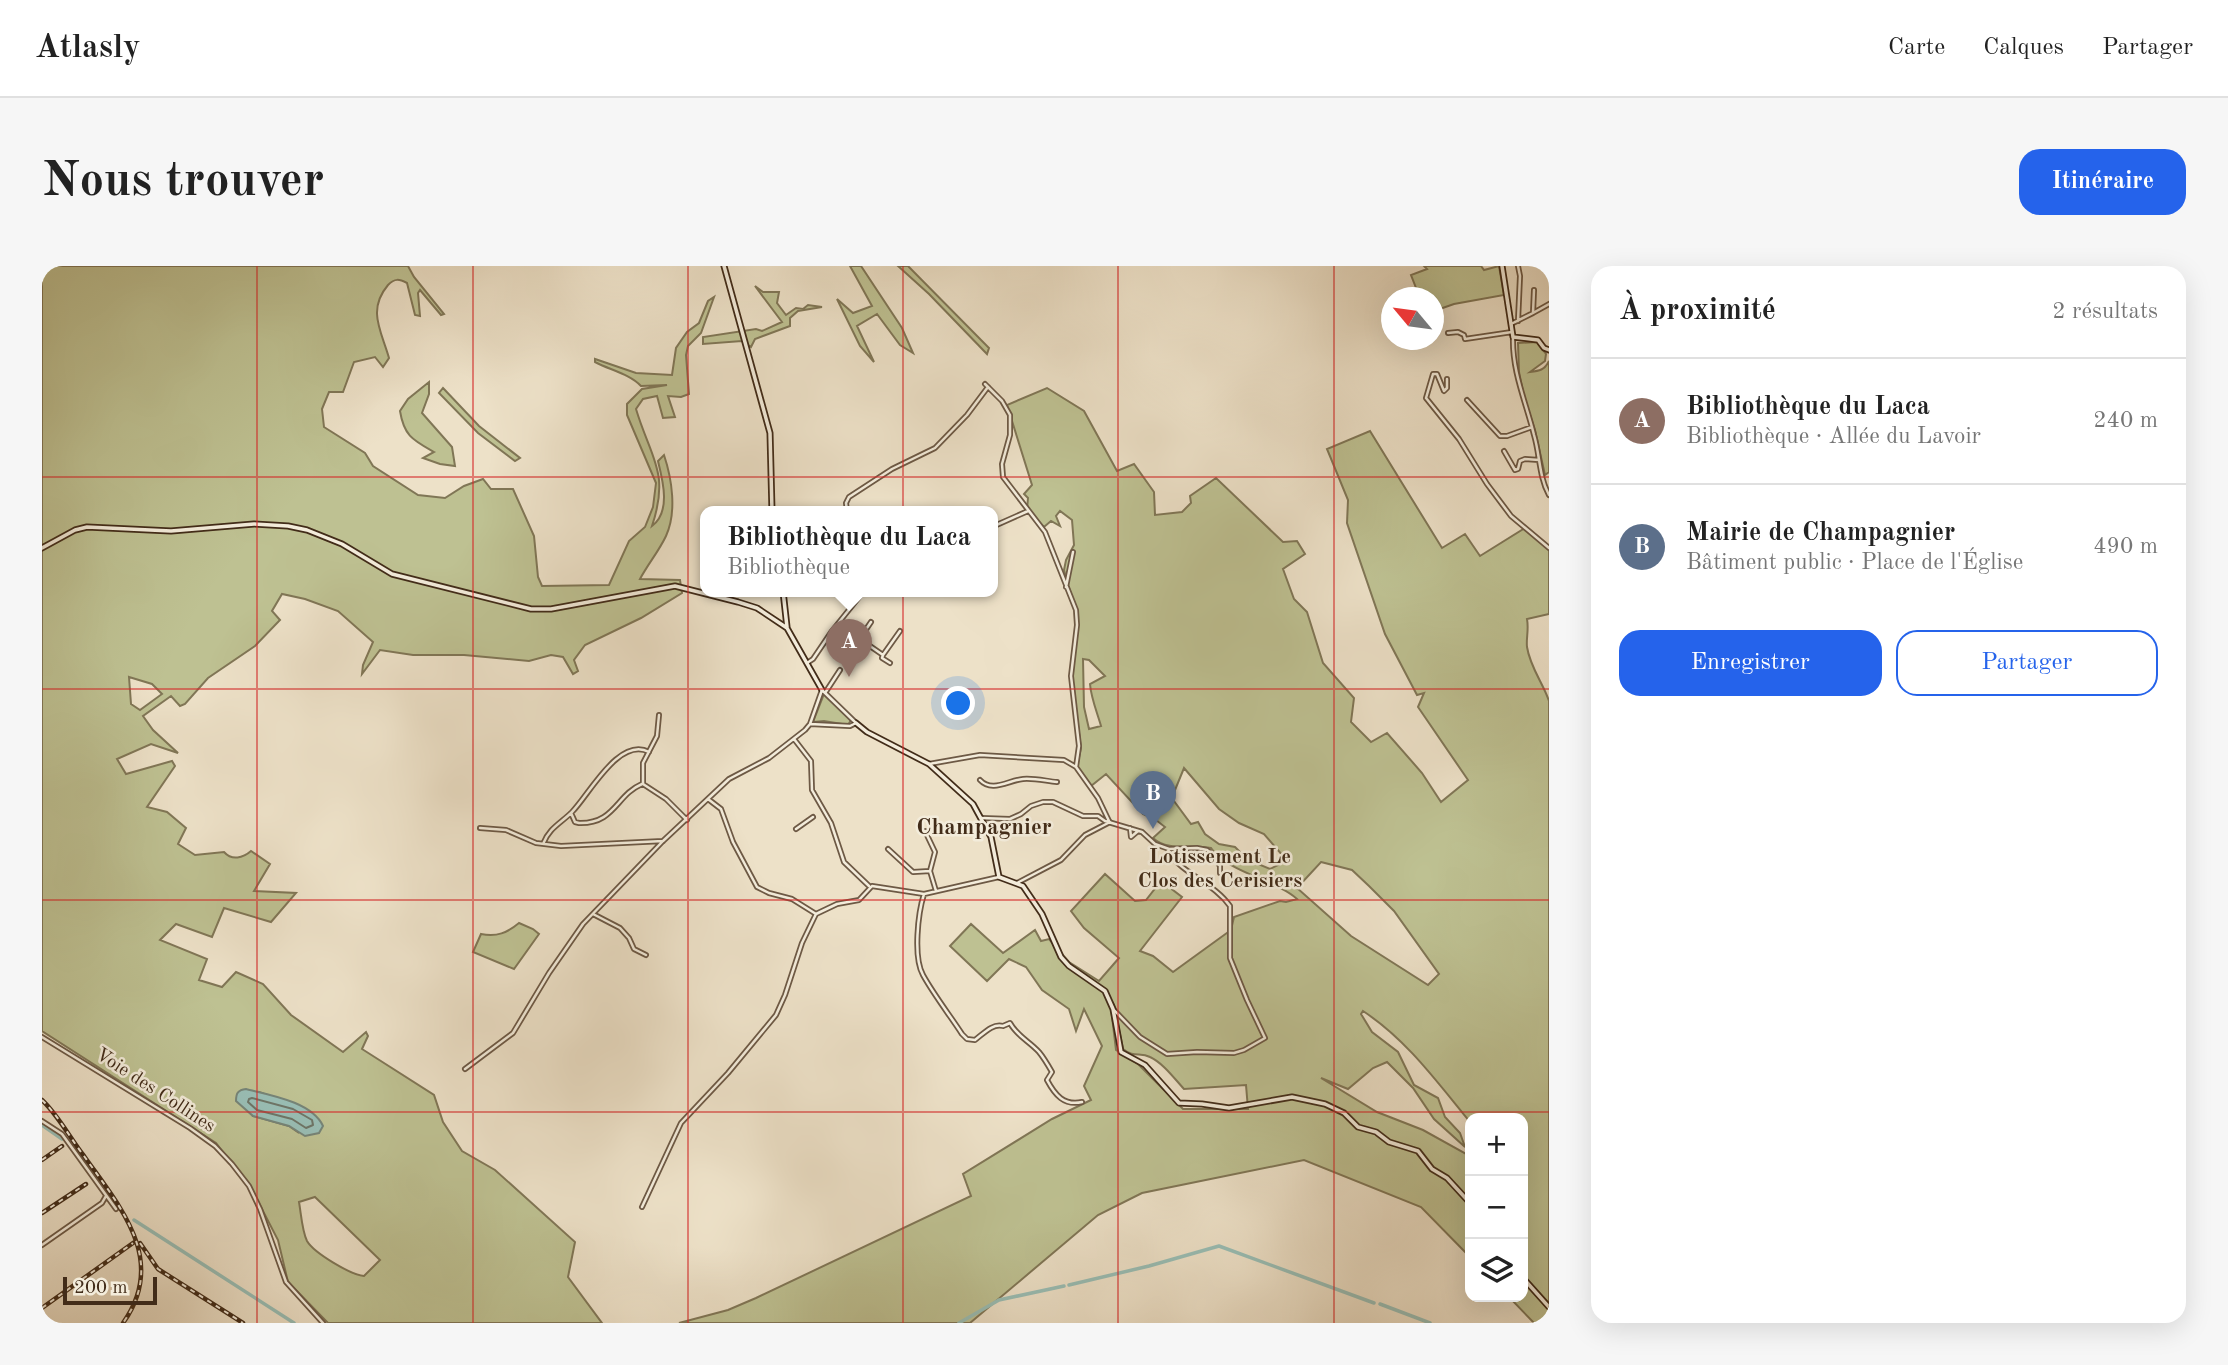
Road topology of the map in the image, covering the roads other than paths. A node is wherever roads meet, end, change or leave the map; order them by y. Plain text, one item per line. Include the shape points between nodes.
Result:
1 (724, 266) edge
2 (1502, 266) edge
3 (1518, 266) edge
4 (1534, 290) dead end
5 (1549, 304) edge
6 (1533, 313) junction
7 (1518, 321) junction
8 (1511, 324) junction
9 (1448, 333) dead end
10 (1512, 335) junction
11 (1549, 350) edge
12 (1447, 379) dead end
13 (1467, 400) dead end
14 (1532, 427) junction
15 (1504, 451) dead end
16 (1540, 460) junction
17 (1549, 495) edge
18 (772, 506) edge
19 (846, 506) edge
20 (1028, 511) junction
21 (998, 524) edge
22 (42, 548) edge
23 (1549, 548) edge
24 (1073, 552) dead end
25 (1066, 587) junction
26 (700, 592) edge
27 (718, 597) edge
28 (784, 597) edge
29 (859, 597) edge
30 (871, 622) dead end
31 (838, 624) junction
32 (788, 628) junction
33 (900, 631) dead end
34 (860, 639) junction
35 (883, 655) junction
36 (848, 656) dead end
37 (807, 663) junction
38 (890, 663) dead end
39 (841, 670) dead end
40 (823, 691) junction
41 (659, 715) dead end
42 (856, 723) junction
43 (810, 724) junction
44 (794, 739) junction
45 (649, 752) junction
46 (929, 764) junction
47 (1076, 767) junction
48 (980, 780) dead end
49 (1057, 782) dead end
50 (643, 784) junction
51 (708, 799) junction
52 (571, 813) junction
53 (1102, 816) junction
54 (813, 817) dead end
55 (981, 818) junction
56 (687, 820) junction
57 (1110, 822) junction
58 (480, 828) dead end
59 (1130, 828) junction
60 (796, 829) dead end
61 (925, 831) dead end
62 (1139, 831) junction
63 (663, 841) junction
64 (543, 844) junction
65 (888, 849) dead end
66 (1169, 849) junction
67 (930, 871) junction
68 (1220, 873) dead end
69 (999, 877) junction
70 (1017, 883) junction
71 (869, 887) junction
72 (936, 891) junction
73 (924, 894) junction
74 (593, 914) junction
75 (816, 914) junction
76 (646, 955) dead end
77 (1113, 1009) junction
78 (42, 1037) edge
79 (465, 1069) dead end
80 (1082, 1102) dead end
81 (42, 1121) edge
82 (106, 1196) junction
83 (1465, 1198) edge
84 (642, 1207) dead end
85 (116, 1209) dead end
86 (42, 1245) edge
87 (1528, 1284) edge
88 (1549, 1307) edge
89 (323, 1323) edge

1 - 18 street via 770,433
2 - 8 street
3 - 7 street
4 - 6 street
5 - 6 street
6 - 7 street
7 - 8 street
8 - 10 street
9 - 10 street via 1458,331 1465,339
10 - 11 street via 1538,340
10 - 14 street via 1516,372
12 - 23 street via 1444,391 1433,374 1426,398 1460,439 1511,516
13 - 14 street via 1500,436
14 - 16 street
15 - 16 street via 1515,470 1520,461
16 - 17 street
19 - 20 street via 849,497 935,448 987,386 1010,415 1003,477
20 - 21 street
20 - 25 street via 1045,532
22 - 26 street via 87,527 171,531 274,524 342,544 392,574 520,607 551,610 682,587
24 - 25 street
25 - 47 street via 1077,617 1070,670 1079,746
27 - 32 street via 758,608
28 - 32 street
29 - 31 street
30 - 34 street
31 - 34 street
31 - 37 street
32 - 37 street
33 - 35 street
34 - 35 street
34 - 36 street
35 - 38 street
37 - 40 street
39 - 40 street
40 - 42 street
40 - 43 street
41 - 45 street via 657,736
42 - 43 street
42 - 46 street
43 - 44 street
44 - 51 street via 729,779
44 - 71 street via 811,761 812,790 831,823 844,862
45 - 50 street via 643,763
45 - 52 street via 641,748 624,753
46 - 47 street via 980,755 1062,760
46 - 55 street via 973,804
47 - 53 street via 1099,800
48 - 49 street via 992,786 1021,779
50 - 52 street via 634,787 602,819 579,823
50 - 56 street
51 - 56 street
51 - 75 street via 721,809 757,887 792,899
52 - 64 street via 551,828
53 - 55 street via 1083,816 1043,802 1010,819
53 - 57 street
54 - 60 street
55 - 69 street via 991,837
56 - 63 street
57 - 59 street
57 - 70 street via 1085,835 1060,860
58 - 64 street via 506,830
59 - 62 street
59 - 62 street via 1131,837
61 - 67 street via 935,852
62 - 66 street
63 - 64 street
63 - 74 street
65 - 67 street via 913,872
66 - 68 street via 1207,850
66 - 77 street via 1176,864 1230,906 1230,958 1265,1038 1234,1053 1167,1054 1140,1037
67 - 72 street
69 - 70 street
69 - 72 street
70 - 77 street via 1036,904 1061,957 1101,987
71 - 73 street
71 - 75 street via 859,900
72 - 73 street
73 - 80 street via 918,939 922,973 967,1039 975,1040 1010,1023 1046,1061 1052,1072 1048,1084 1061,1100 1070,1105
74 - 76 street via 620,928 634,949
74 - 79 street via 574,935 513,1033
75 - 84 street via 776,1015 681,1123
77 - 83 street via 1121,1052 1145,1065 1179,1103 1229,1108 1292,1097 1325,1104 1344,1113 1358,1128 1418,1151
78 - 89 street, Voie des Collines via 215,1146 249,1186 286,1282
81 - 82 street via 62,1134
82 - 85 street
82 - 86 street
87 - 88 street

